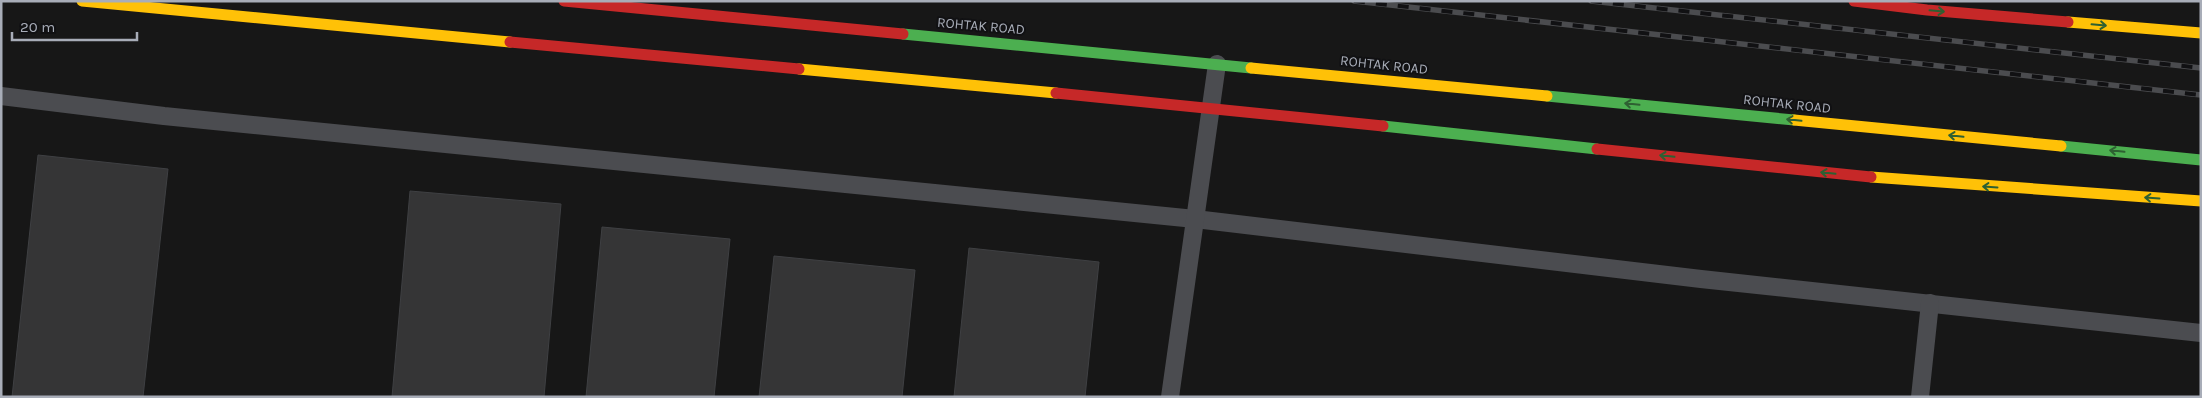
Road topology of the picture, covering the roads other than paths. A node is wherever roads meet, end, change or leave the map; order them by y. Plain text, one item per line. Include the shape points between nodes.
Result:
1 (82, 1) edge
2 (564, 1) edge
3 (1854, 1) edge
4 (2201, 33) edge
5 (1216, 64) junction
6 (1, 96) edge
7 (1211, 108) junction
8 (2201, 160) edge
9 (2201, 202) edge
10 (1195, 219) junction
11 (1930, 303) junction
12 (2201, 333) edge
13 (1170, 397) edge
14 (1920, 397) edge

1 - 7 main road
2 - 5 main road, ROHTAK ROAD
3 -> 4 main road
5 - 7 lane
8 -> 5 main road, ROHTAK ROAD
6 - 10 lane via 184,118
9 -> 7 main road via 1907,181
7 - 10 lane
10 - 11 lane
10 - 13 lane
11 - 12 lane
11 - 14 lane

